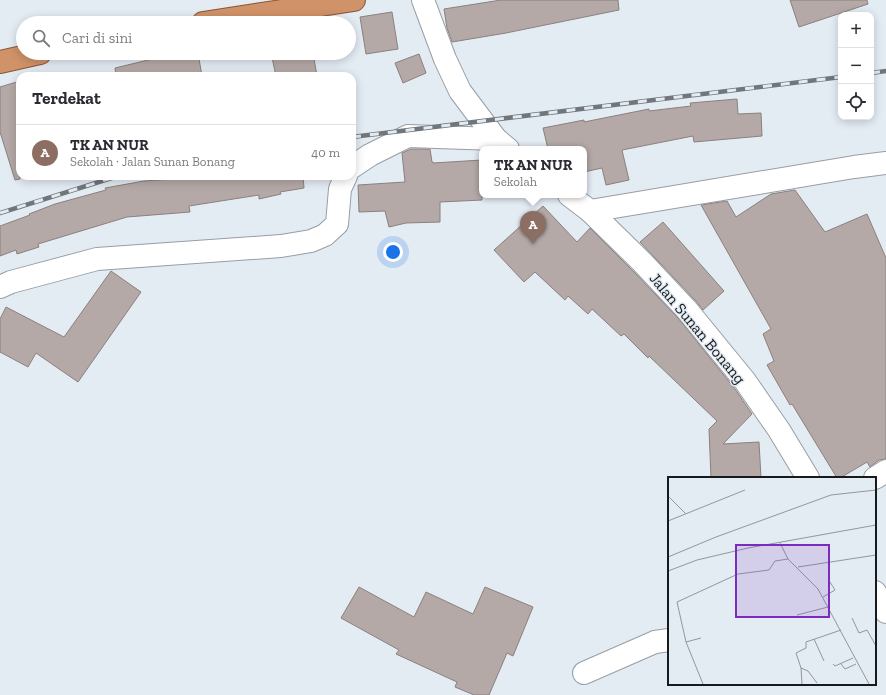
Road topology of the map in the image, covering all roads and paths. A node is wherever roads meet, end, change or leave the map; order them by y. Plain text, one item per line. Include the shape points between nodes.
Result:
1 (354, 0) edge
2 (423, 0) edge
3 (249, 16) edge
4 (16, 58) edge
5 (0, 62) edge
6 (502, 144) edge
7 (886, 163) edge
8 (356, 164) edge
9 (344, 180) edge
10 (572, 198) edge
11 (590, 211) junction
12 (0, 287) edge
13 (886, 471) edge
14 (807, 477) edge
15 (876, 477) edge
16 (668, 640) edge
17 (584, 673) dead end

1 - 3 highway
2 - 6 street via 444,59 460,91
4 - 5 highway
6 - 8 street via 408,136
7 - 11 street
9 - 12 street via 340,189 337,224 325,235 311,241 281,246 97,259
10 - 11 street, Jalan Sunan Bonang
11 - 14 street, Jalan Sunan Bonang via 687,310 745,381
13 - 15 street
16 - 17 street via 655,642

